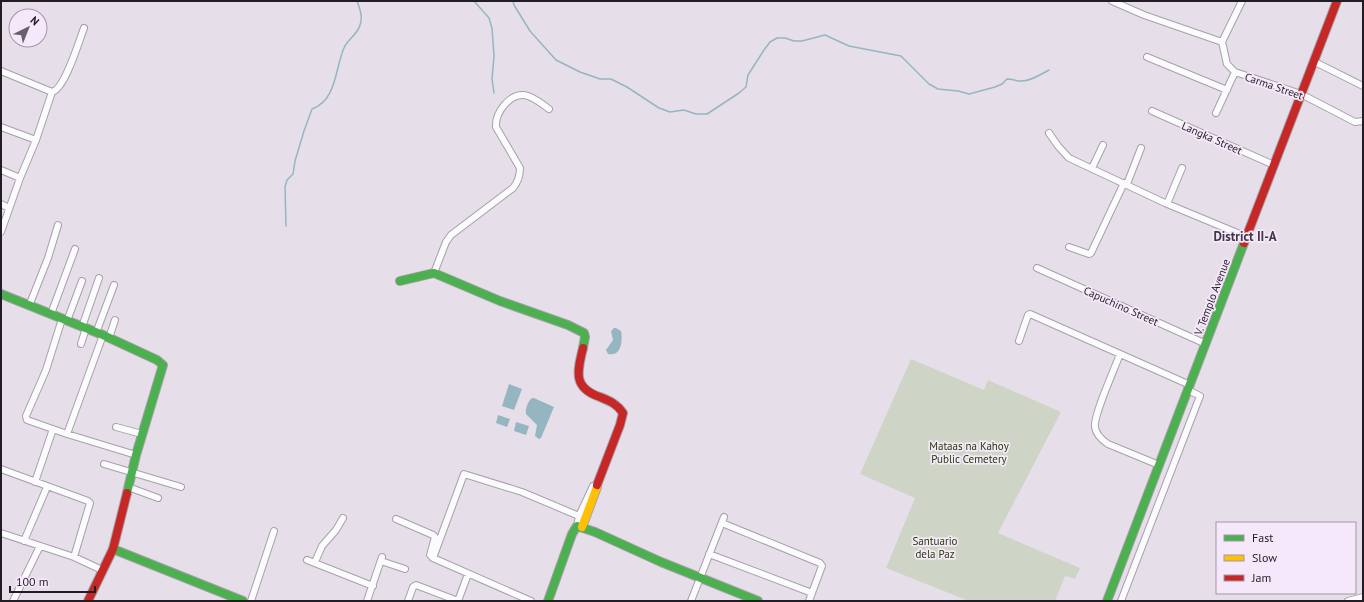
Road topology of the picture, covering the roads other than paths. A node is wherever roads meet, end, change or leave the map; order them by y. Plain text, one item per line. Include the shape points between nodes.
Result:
1 (1112, 1) edge
2 (1242, 1) edge
3 (1337, 1) edge
4 (84, 28) dead end
5 (1222, 42) junction
6 (1147, 57) dead end
7 (1313, 61) junction
8 (1, 72) edge
9 (1235, 72) junction
10 (1363, 86) edge
11 (1227, 90) junction
12 (52, 92) junction
13 (1301, 94) junction
14 (549, 109) dead end
15 (1152, 111) dead end
16 (1216, 113) dead end
17 (1363, 122) edge
18 (1, 127) edge
19 (1049, 133) dead end
20 (36, 140) junction
21 (1103, 145) dead end
22 (1140, 148) dead end
23 (1274, 165) junction
24 (1092, 168) junction
25 (1182, 168) dead end
26 (1, 170) edge
27 (20, 178) junction
28 (1125, 183) junction
29 (1, 204) edge
30 (1167, 204) junction
31 (9, 208) junction
32 (58, 225) dead end
33 (1, 232) edge
34 (1247, 237) junction
35 (1069, 247) dead end
36 (74, 249) dead end
37 (1037, 268) dead end
38 (434, 273) junction
39 (98, 278) dead end
40 (82, 281) dead end
41 (400, 281) dead end
42 (114, 285) dead end
43 (1, 294) edge
44 (29, 306) junction
45 (51, 314) junction
46 (65, 320) junction
47 (115, 320) dead end
48 (84, 328) junction
49 (103, 335) junction
50 (1019, 341) dead end
51 (81, 344) dead end
52 (1206, 344) junction
53 (1120, 354) junction
54 (1189, 388) junction
55 (116, 427) dead end
56 (53, 429) junction
57 (67, 434) junction
58 (142, 434) junction
59 (136, 455) junction
60 (104, 464) dead end
61 (1159, 465) junction
62 (1, 469) edge
63 (132, 472) junction
64 (35, 482) junction
65 (596, 484) junction
66 (47, 487) junction
67 (128, 487) junction
68 (181, 487) dead end
69 (158, 498) dead end
70 (580, 516) junction
71 (343, 518) dead end
72 (396, 519) dead end
73 (579, 527) junction
74 (274, 531) dead end
75 (1, 533) edge
76 (24, 541) junction
77 (40, 546) junction
78 (113, 549) junction
79 (710, 554) junction
80 (74, 557) junction
81 (432, 558) junction
82 (307, 560) dead end
83 (315, 562) junction
84 (405, 569) dead end
85 (102, 570) junction
86 (468, 574) junction
87 (700, 578) junction
88 (373, 586) junction
89 (812, 593) junction
90 (1363, 597) edge
91 (13, 601) edge
92 (88, 601) edge
93 (243, 601) edge
94 (251, 601) edge
95 (367, 601) edge
96 (408, 601) edge
97 (531, 601) edge
98 (548, 601) edge
99 (691, 601) edge
100 (758, 601) edge
101 (809, 601) edge
102 (1107, 601) edge
103 (1120, 601) edge
104 (1348, 601) edge

1 - 5 street
2 - 5 street
3 - 7 street, V. Templo Avenue
4 - 12 street via 65,79 58,90
5 - 9 street, Carma Street via 1227,64
6 - 11 street
7 - 10 street
7 - 13 street, V. Templo Avenue
8 - 12 street
9 - 11 street
9 - 13 street, Carma Street
11 - 16 street
12 - 20 street
13 - 17 street, Carma Street via 1350,120
13 - 23 street, V. Templo Avenue
14 - 38 street via 536,99 525,95 515,96 504,105 495,120 496,127 520,168 517,184 451,235
15 - 23 street, Langka Street
18 - 20 street
19 - 24 street via 1069,158
20 - 27 street
21 - 24 street
22 - 28 street
23 - 34 street, V. Templo Avenue
24 - 28 street
25 - 30 street
26 - 27 street
27 - 31 street
28 - 30 street
28 - 35 street via 1091,253
29 - 31 street
30 - 34 street
31 - 33 street
32 - 44 street
34 - 52 street, V. Templo Avenue
36 - 45 street
37 - 52 street, Capuchino Street
38 - 41 street
38 - 65 street via 505,304 584,333 578,371 582,387 618,404 623,413
39 - 48 street
40 - 46 street
42 - 49 street
43 - 44 street
44 - 45 street
45 - 46 street
46 - 48 street
46 - 56 street via 26,416 27,420
47 - 49 street
48 - 49 street
48 - 51 street
49 - 57 street
49 - 58 street via 163,365
50 - 53 street via 1030,314
52 - 54 street, V. Templo Avenue
53 - 54 street
53 - 61 street via 1095,420 1097,432 1108,444
54 - 61 street, V. Templo Avenue
54 - 103 street via 1200,396
55 - 58 street
56 - 57 street
56 - 64 street
57 - 59 street
58 - 59 street
59 - 63 street
60 - 63 street
61 - 102 street, V. Templo Avenue
62 - 64 street
63 - 67 street
63 - 68 street
64 - 66 street
65 - 70 street
65 - 73 street
66 - 76 street
66 - 80 street via 90,503
67 - 69 street
67 - 78 street
70 - 73 street
70 - 81 street via 522,492 464,474
71 - 83 street via 322,546
72 - 81 street via 433,534 435,538 430,555
73 - 87 street
73 - 98 street via 572,534
74 - 94 street
75 - 76 street
76 - 77 street
77 - 80 street
77 - 91 street
78 - 85 street
78 - 93 street
79 - 87 street
79 - 89 street
79 - 89 street via 723,520 820,563 822,566
80 - 85 street
81 - 86 street
82 - 83 street
83 - 88 street
84 - 88 street via 382,559
85 - 92 street
86 - 96 street via 458,601 416,585
86 - 97 street
87 - 99 street
87 - 100 street
88 - 95 street
89 - 101 street
90 - 104 street

